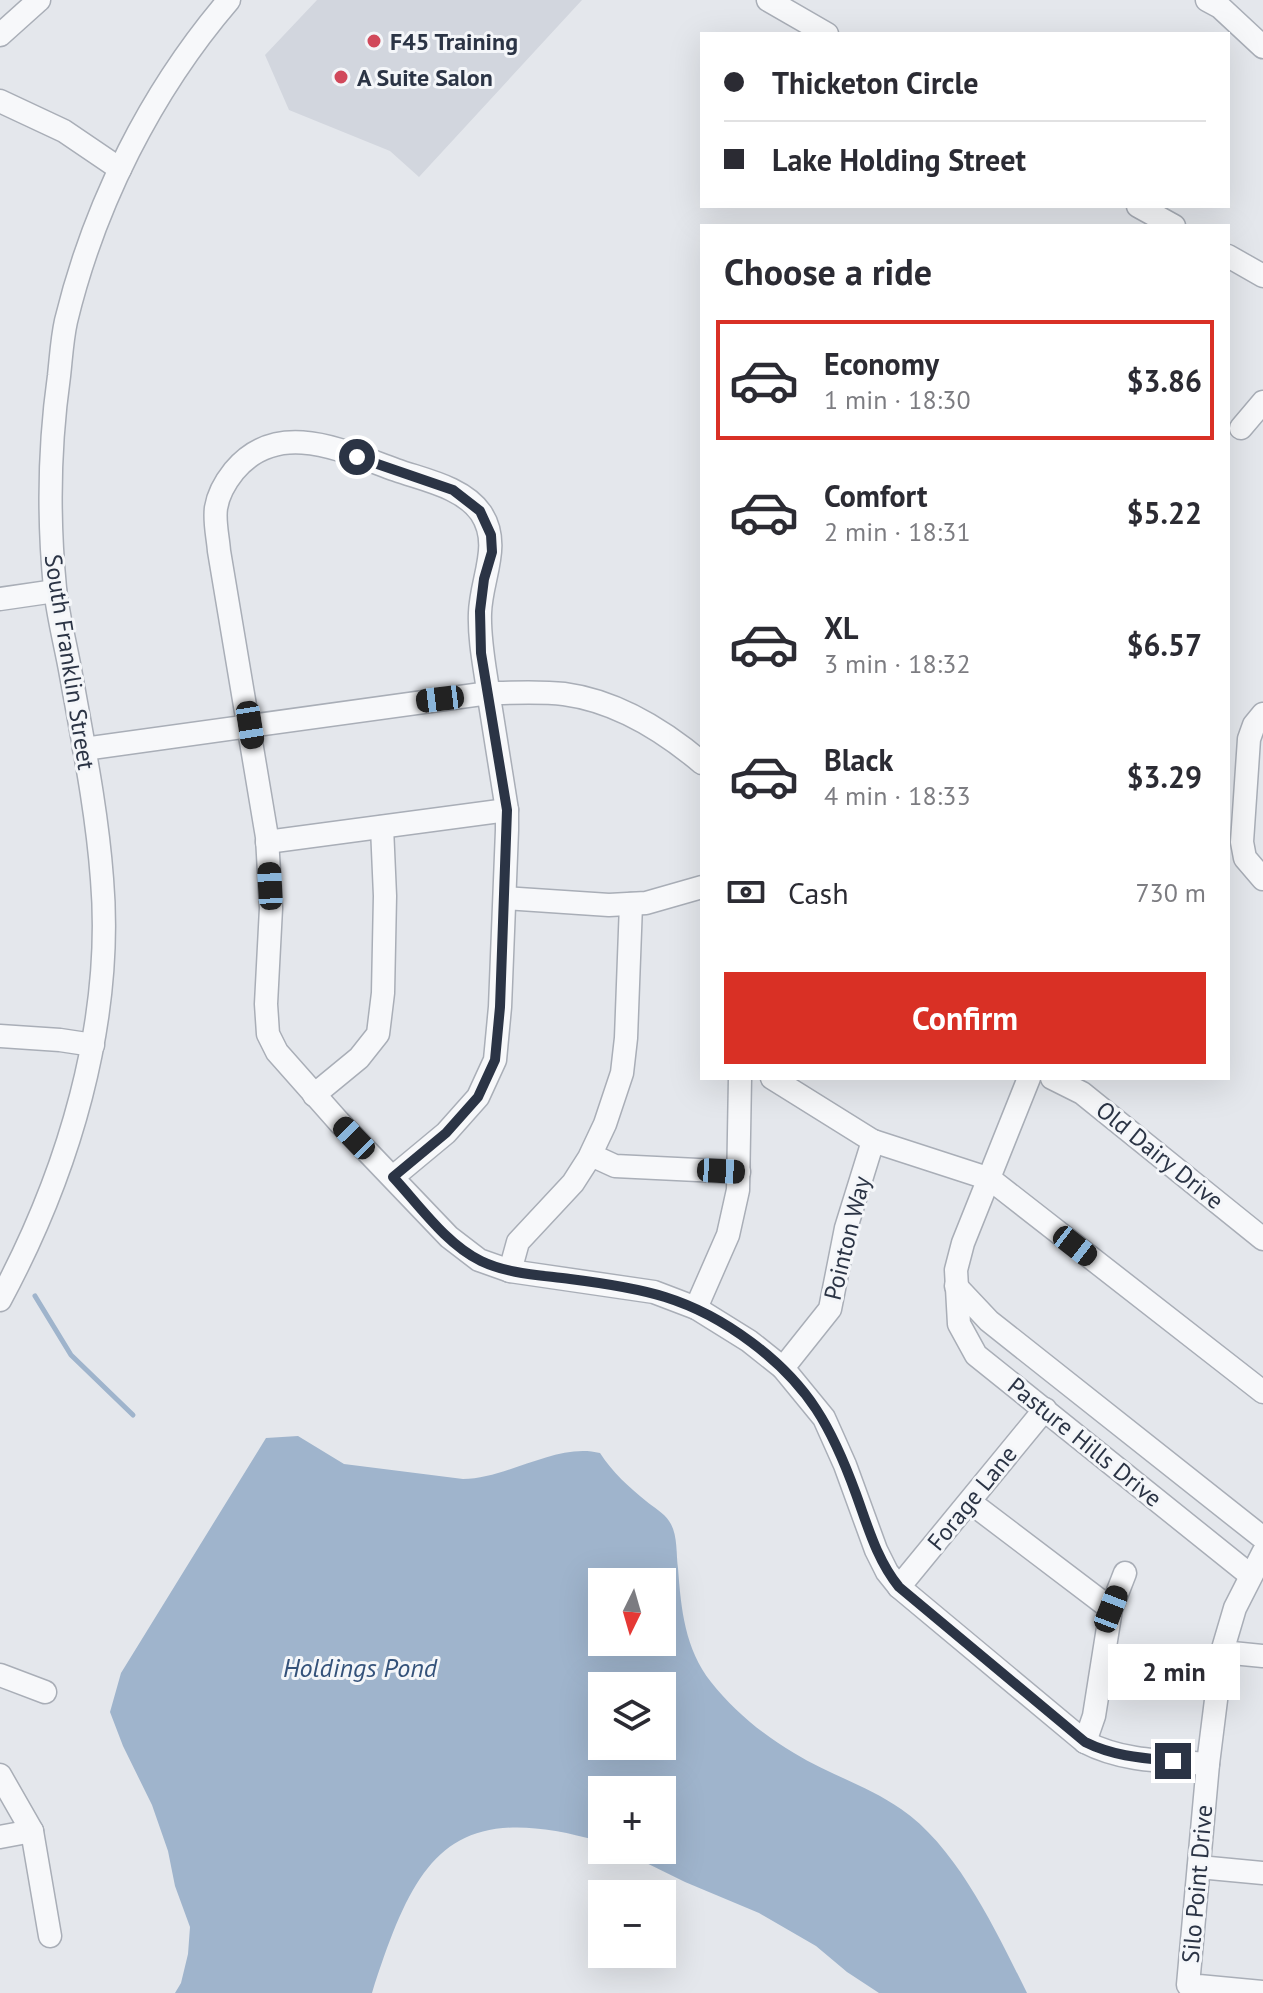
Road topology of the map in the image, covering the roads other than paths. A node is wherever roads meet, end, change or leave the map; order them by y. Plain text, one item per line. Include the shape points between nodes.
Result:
1 (39, 0) edge
2 (229, 0) edge
3 (768, 0) edge
4 (1207, 0) edge
5 (824, 32) edge
6 (0, 35) edge
7 (1263, 47) edge
8 (0, 101) edge
9 (120, 169) junction
10 (1142, 208) edge
11 (1170, 224) edge
12 (1230, 257) edge
13 (1263, 276) edge
14 (1263, 402) edge
15 (1241, 428) dead end
16 (55, 591) junction
17 (0, 599) edge
18 (489, 693) junction
19 (1263, 714) edge
20 (250, 725) junction
21 (84, 749) junction
22 (700, 761) edge
23 (507, 810) junction
24 (382, 827) junction
25 (267, 842) junction
26 (1263, 879) edge
27 (700, 888) edge
28 (505, 898) junction
29 (631, 904) junction
30 (0, 1036) edge
31 (93, 1045) junction
32 (740, 1080) edge
33 (775, 1080) edge
34 (1028, 1080) edge
35 (1056, 1080) edge
36 (314, 1095) junction
37 (873, 1141) junction
38 (591, 1155) junction
39 (739, 1172) junction
40 (393, 1177) junction
41 (990, 1179) junction
42 (1263, 1239) edge
43 (510, 1271) junction
44 (956, 1286) junction
45 (0, 1300) edge
46 (696, 1308) junction
47 (783, 1368) junction
48 (1263, 1392) edge
49 (1045, 1409) junction
50 (970, 1502) junction
51 (1263, 1538) edge
52 (1263, 1553) edge
53 (1125, 1573) dead end
54 (1250, 1575) junction
55 (899, 1587) junction
56 (1111, 1609) junction
57 (1222, 1652) junction
58 (1263, 1656) edge
59 (0, 1675) edge
60 (45, 1692) dead end
61 (1085, 1742) junction
62 (1208, 1764) junction
63 (0, 1775) edge
64 (32, 1831) junction
65 (0, 1837) edge
66 (1199, 1867) junction
67 (1263, 1873) edge
68 (50, 1936) dead end
69 (1263, 1992) edge

1 - 6 street
2 - 9 street, South Franklin Street via 175,69
3 - 5 street
4 - 7 street
8 - 9 street via 64,131
9 - 16 street, South Franklin Street via 81,265 65,325 50,440
10 - 11 street
12 - 13 street
14 - 15 street
16 - 17 street
16 - 21 street, South Franklin Street
18 - 20 street
18 - 20 street via 480,611 492,552 480,511 453,490 379,464 299,441 273,443 243,460 225,482 216,508
18 - 22 street via 589,699 670,736
18 - 23 street
19 - 26 street via 1249,739 1242,842 1245,858
20 - 21 street
20 - 25 street
21 - 31 street, South Franklin Street via 102,880 102,975
23 - 24 street
23 - 28 street
24 - 25 street
24 - 36 street via 383,993 378,1034 359,1058
25 - 36 street via 268,1034
27 - 29 street
28 - 29 street
28 - 40 street via 495,1060 478,1097 446,1133
29 - 38 street via 622,1073
30 - 31 street
31 - 45 street, South Franklin Street via 51,1187
32 - 39 street
33 - 37 street
34 - 41 street, Pasture Hills Drive
35 - 42 street, Old Dairy Drive via 1082,1093
36 - 40 street
37 - 41 street
37 - 47 street, Pointon Way via 846,1228 830,1309
38 - 39 street via 615,1166
38 - 43 street via 573,1183 518,1242
39 - 46 street via 728,1235
40 - 43 street via 449,1237 479,1260
41 - 44 street, Pasture Hills Drive via 963,1243
41 - 48 street
43 - 46 street via 654,1292
44 - 49 street, Pasture Hills Drive via 959,1324 976,1355
44 - 51 street, Pasture Hills Drive via 989,1321
46 - 47 street
47 - 55 street via 824,1418 876,1550
49 - 50 street, Forage Lane
49 - 54 street, Pasture Hills Drive
50 - 55 street, Forage Lane
50 - 56 street
52 - 54 street, Silo Point Drive
53 - 56 street
54 - 57 street, Silo Point Drive
55 - 61 street
56 - 61 street
57 - 58 street
57 - 62 street, Silo Point Drive
59 - 60 street
61 - 62 street via 1126,1757
62 - 66 street, Silo Point Drive
63 - 64 street
64 - 65 street
64 - 68 street
66 - 67 street
66 - 69 street, Silo Point Drive via 1188,1985

